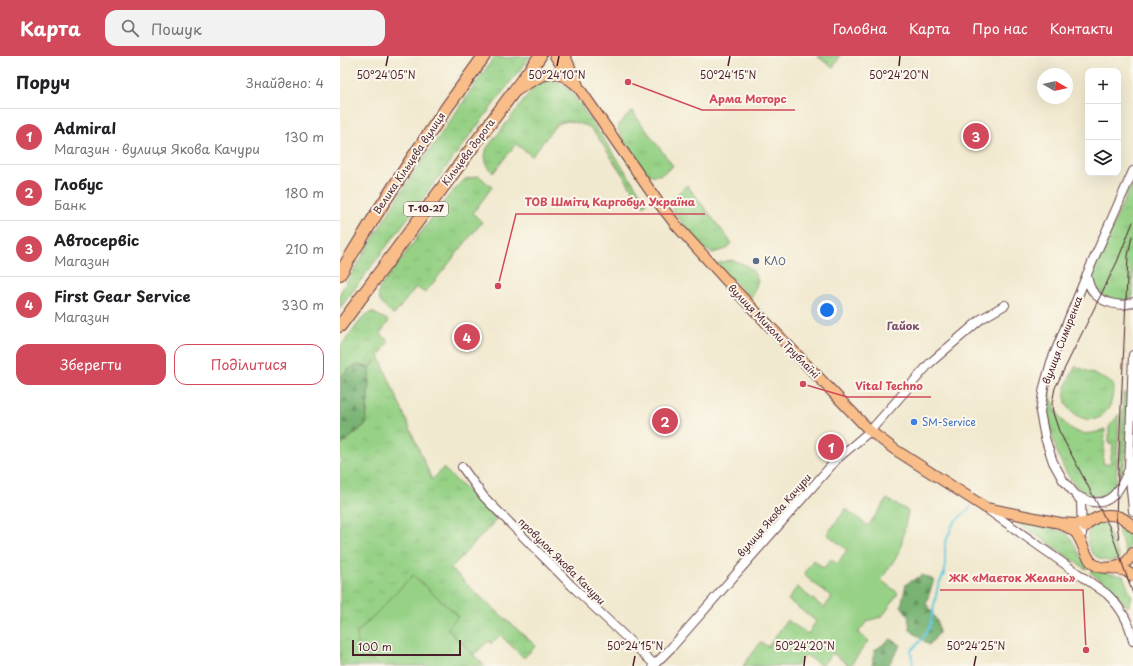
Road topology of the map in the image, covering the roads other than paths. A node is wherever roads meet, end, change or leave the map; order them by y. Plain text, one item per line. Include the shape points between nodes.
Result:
1 (484, 56) edge
2 (540, 56) edge
3 (555, 56) edge
4 (564, 56) edge
5 (575, 84) junction
6 (513, 93) junction
7 (1132, 173) edge
8 (340, 274) edge
9 (1087, 274) junction
10 (1133, 302) edge
11 (1005, 305) dead end
12 (340, 326) edge
13 (1133, 354) edge
14 (870, 431) junction
15 (462, 467) dead end
16 (1129, 468) junction
17 (1077, 496) junction
18 (986, 508) junction
19 (1133, 511) edge
20 (1060, 523) junction
21 (1085, 523) junction
22 (1133, 527) edge
23 (1081, 538) junction
24 (1133, 553) edge
25 (1112, 568) junction
26 (1133, 576) edge
27 (1133, 641) edge
28 (653, 665) edge

1 - 8 highway, Велика Кільцева вулиця via 432,128 366,228
2 - 6 highway, Кільцева дорога / Т-10-27
3 - 5 main road
4 - 5 main road, вулиця Миколи Трублаїні
5 - 6 main road via 561,75 541,75
5 - 14 main road, вулиця Миколи Трублаїні via 676,225
6 - 12 highway, Кільцева дорога / Т-10-27
7 - 9 street, вулиця Симиренка
9 - 10 street via 1090,288 1095,295 1119,305
9 - 17 street, вулиця Симиренка via 1048,370 1040,412 1053,462 1063,480
11 - 14 street, вулиця Якова Качури via 981,319 930,363
13 - 16 street
14 - 18 main road, вулиця Миколи Трублаїні via 894,450
14 - 28 street, вулиця Якова Качури via 837,459
15 - 28 street, провулок Якова Качури via 484,497
16 - 17 street via 1118,490 1108,499 1090,502
16 - 19 street
17 - 21 street, вулиця Симиренка
18 - 20 main road
18 - 27 street, вулиця Миколи Трублаїні via 1107,594 1123,612
20 - 21 main road
20 - 23 main road
21 - 22 main road via 1099,516 1111,515 1122,518
21 - 23 main road
23 - 25 main road via 1086,557 1098,566
24 - 25 main road via 1124,564
25 - 26 main road

